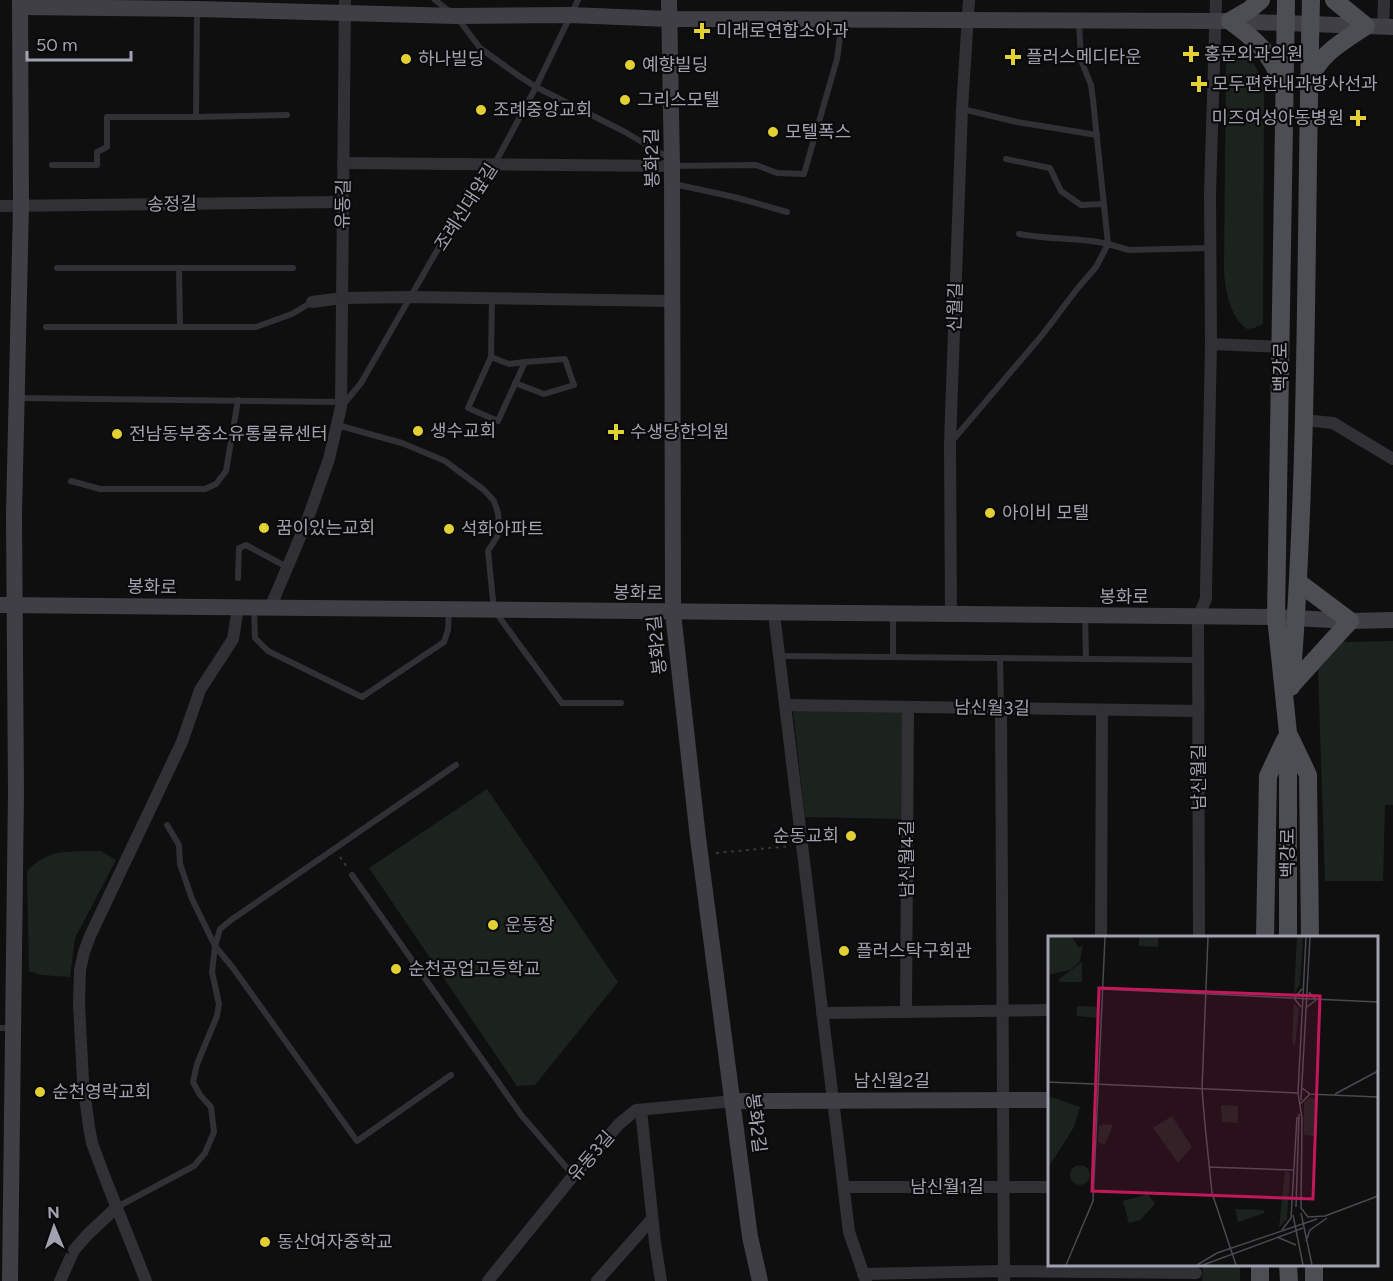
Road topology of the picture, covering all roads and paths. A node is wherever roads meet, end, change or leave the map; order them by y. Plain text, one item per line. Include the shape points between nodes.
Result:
1 (435, 0) edge
2 (578, 0) edge
3 (669, 0) edge
4 (969, 0) edge
5 (1216, 0) edge
6 (1261, 0) edge
7 (1286, 0) edge
8 (1311, 0) edge
9 (1334, 0) edge
10 (1384, 0) edge
11 (20, 4) edge
12 (199, 6) edge
13 (345, 7) edge
14 (570, 15) junction
15 (456, 16) junction
16 (669, 19) junction
17 (842, 19) junction
18 (968, 19) junction
19 (1079, 19) junction
20 (1223, 21) junction
21 (1286, 23) junction
22 (1310, 24) junction
23 (1381, 26) edge
24 (1309, 85) junction
25 (537, 87) junction
26 (1285, 89) junction
27 (962, 109) junction
28 (287, 115) dead end
29 (196, 117) junction
30 (1097, 135) junction
31 (1006, 159) dead end
32 (344, 163) junction
33 (672, 163) junction
34 (52, 165) dead end
35 (494, 166) junction
36 (672, 183) junction
37 (343, 202) junction
38 (1103, 204) junction
39 (0, 206) edge
40 (21, 206) junction
41 (787, 212) dead end
42 (1019, 234) dead end
43 (1108, 244) junction
44 (1210, 248) junction
45 (57, 268) dead end
46 (179, 268) junction
47 (293, 268) dead end
48 (410, 297) junction
49 (342, 298) junction
50 (492, 298) junction
51 (672, 301) junction
52 (312, 302) joint
53 (46, 327) dead end
54 (180, 327) junction
55 (1211, 344) junction
56 (1281, 347) junction
57 (491, 357) junction
58 (525, 362) junction
59 (515, 383) junction
60 (16, 398) junction
61 (238, 400) junction
62 (341, 405) junction
63 (1303, 420) junction
64 (336, 424) junction
65 (950, 443) junction
66 (1393, 459) edge
67 (71, 481) dead end
68 (287, 567) junction
69 (238, 578) dead end
70 (1298, 582) junction
71 (7, 605) edge
72 (254, 608) junction
73 (449, 610) junction
74 (494, 610) junction
75 (673, 613) junction
76 (774, 614) junction
77 (893, 615) junction
78 (951, 615) junction
79 (1085, 616) junction
80 (1197, 617) junction
81 (1276, 617) junction
82 (1297, 618) junction
83 (1393, 620) edge
84 (1350, 621) junction
85 (780, 656) junction
86 (893, 657) junction
87 (1000, 658) junction
88 (1086, 659) junction
89 (1198, 660) junction
90 (1291, 686) junction
91 (621, 703) dead end
92 (786, 705) junction
93 (908, 707) junction
94 (1001, 708) junction
95 (1102, 710) junction
96 (1198, 711) junction
97 (1288, 733) junction
98 (456, 765) dead end
99 (166, 825) dead end
100 (802, 844) junction
101 (334, 849) junction
102 (700, 854) junction
103 (352, 874) joint
104 (1101, 936) edge
105 (1199, 936) edge
106 (1265, 936) edge
107 (1288, 936) edge
108 (1310, 936) edge
109 (215, 946) junction
110 (1002, 1010) junction
111 (1048, 1010) edge
112 (906, 1012) junction
113 (822, 1013) junction
114 (6, 1028) edge
115 (452, 1075) dead end
116 (1048, 1100) edge
117 (734, 1101) junction
118 (833, 1101) junction
119 (1004, 1101) junction
120 (641, 1110) junction
121 (573, 1176) junction
122 (844, 1187) junction
123 (1004, 1187) junction
124 (1048, 1187) edge
125 (117, 1207) junction
126 (652, 1219) junction
127 (1196, 1273) edge
128 (1004, 1276) edge
129 (865, 1277) edge
130 (10, 1281) edge
131 (60, 1281) edge
132 (146, 1281) edge
133 (488, 1281) edge
134 (597, 1281) edge
135 (662, 1281) edge
136 (760, 1281) edge

1 - 15 lane
2 - 14 lane, 조례신대앞길
3 - 16 street, 봉화2길
4 - 18 street, 신월길
5 - 20 street, 남신월길
6 - 20 main road
7 - 21 main road, 백강로
8 - 22 main road, 백강로
9 - 23 main road
10 - 23 street
11 - 12 street
11 - 40 street
12 - 13 street
12 - 29 lane
13 - 15 street
13 - 32 street, 유동길
14 - 15 street
14 - 16 street
14 - 25 lane, 조례신대앞길
15 - 25 lane via 480,48
16 - 17 street
16 - 33 street, 봉화2길
17 - 18 street
17 - 33 lane via 837,59 804,174 777,173 756,165
18 - 19 street
18 - 27 street, 신월길
19 - 20 street
19 - 30 lane via 1081,60 1091,85
20 - 21 street
20 - 26 main road via 1256,39 1276,66
20 - 44 street, 남신월길
21 - 22 street
21 - 26 main road, 백강로
22 - 23 street
22 - 24 main road, 백강로
23 - 24 main road via 1336,47 1318,64
24 - 63 main road, 백강로
25 - 33 lane via 625,132
25 - 35 lane, 조례신대앞길
26 - 56 main road, 백강로
27 - 30 lane
27 - 65 street, 신월길
28 - 29 lane
29 - 34 lane via 107,117 106,147 97,152 97,165
30 - 38 lane
31 - 38 lane via 1050,168 1061,191 1081,205
32 - 35 street
32 - 37 street, 유동길
33 - 35 street
33 - 36 street, 봉화2길
35 - 48 lane, 조례신대앞길 via 462,207
36 - 41 lane
36 - 51 street, 봉화2길
37 - 40 street, 송정길
37 - 49 street, 유동길
38 - 43 lane
39 - 40 street, 송정길
40 - 60 street
42 - 43 lane
43 - 44 lane via 1129,250
43 - 65 lane via 1096,267 1043,334
44 - 55 street, 남신월길
45 - 46 lane
46 - 47 lane
46 - 54 lane
48 - 49 street
48 - 50 street
48 - 62 lane, 조례신대앞길 via 361,383
49 - 52 street
49 - 62 street, 유동길
50 - 51 street
50 - 57 lane
51 - 75 street, 봉화2길
52 - 54 lane via 256,327
53 - 54 lane
55 - 56 street
55 - 80 street, 남신월길 via 1206,599
56 - 81 main road, 백강로
57 - 58 lane via 508,364
57 - 59 lane via 468,408 498,421
58 - 59 lane
58 - 59 lane via 565,359 574,385 544,394
60 - 61 lane
60 - 71 street
61 - 62 lane
61 - 67 lane via 226,471 216,484 205,489 100,489
62 - 64 street, 유동길
63 - 66 street via 1333,423
63 - 70 main road, 백강로
64 - 68 street, 유동길 via 329,459
64 - 74 lane via 402,443 445,461 494,501 499,526 488,551
65 - 78 street, 신월길
68 - 69 lane via 246,545 239,548
68 - 72 street, 유동길
70 - 82 main road, 백강로
70 - 84 main road
71 - 72 street, 봉화로
71 - 114 street via 16,792
72 - 73 street, 봉화로
72 - 73 lane via 255,638 268,651 362,697 444,642
72 - 125 street, 유동길 via 200,690 182,742 84,952 79,1004 86,1106 92,1143
73 - 74 street, 봉화로
74 - 75 street, 봉화로
74 - 91 lane via 562,703
75 - 76 street, 봉화로
75 - 102 street, 봉화2길
76 - 77 street, 봉화로
76 - 85 street
77 - 78 street, 봉화로
77 - 86 lane
78 - 79 street, 봉화로
79 - 80 street, 봉화로
79 - 88 lane
80 - 81 street, 봉화로
80 - 89 street, 남신월길
81 - 82 street, 봉화로
81 - 97 main road, 백강로
82 - 84 street, 봉화로
82 - 90 main road, 백강로
83 - 84 street, 봉화로
84 - 90 main road
85 - 86 lane
85 - 92 street
86 - 87 lane
87 - 88 lane
87 - 94 lane
88 - 89 lane
89 - 96 street, 남신월길
90 - 97 main road, 백강로
92 - 93 street, 남신월3길
92 - 100 street
93 - 94 street, 남신월3길
93 - 112 street, 남신월4길
94 - 95 street, 남신월3길
94 - 110 street
95 - 96 street, 남신월3길
95 - 104 street
96 - 105 street, 남신월길
97 - 106 main road via 1268,776
97 - 107 main road, 백강로
97 - 108 main road via 1308,775
98 - 101 lane
99 - 109 lane via 179,845 180,864 192,899
100 - 102 path
100 - 113 street
101 - 103 path
101 - 109 lane via 231,920 220,929
102 - 117 street, 봉화2길
103 - 121 lane via 522,1116
109 - 115 lane via 357,1141
109 - 125 lane via 212,972 219,1004 193,1082 211,1107 213,1132 205,1153 194,1166
110 - 111 street
110 - 112 street
110 - 119 street
112 - 113 street
113 - 118 street
114 - 130 street
116 - 119 street, 남신월2길
117 - 118 street, 남신월2길
117 - 120 street, 유동3길
117 - 136 street, 봉화2길 via 750,1237
118 - 119 street, 남신월2길
118 - 122 street
119 - 123 street
120 - 121 street, 유동3길 via 619,1124
120 - 126 street
121 - 133 street, 유동3길
122 - 123 street, 남신월1길
122 - 129 street via 849,1232
123 - 124 street, 남신월1길
123 - 128 street
125 - 131 street via 74,1250
125 - 132 street, 유동길
126 - 134 street
126 - 135 street
127 - 128 street
128 - 129 street

